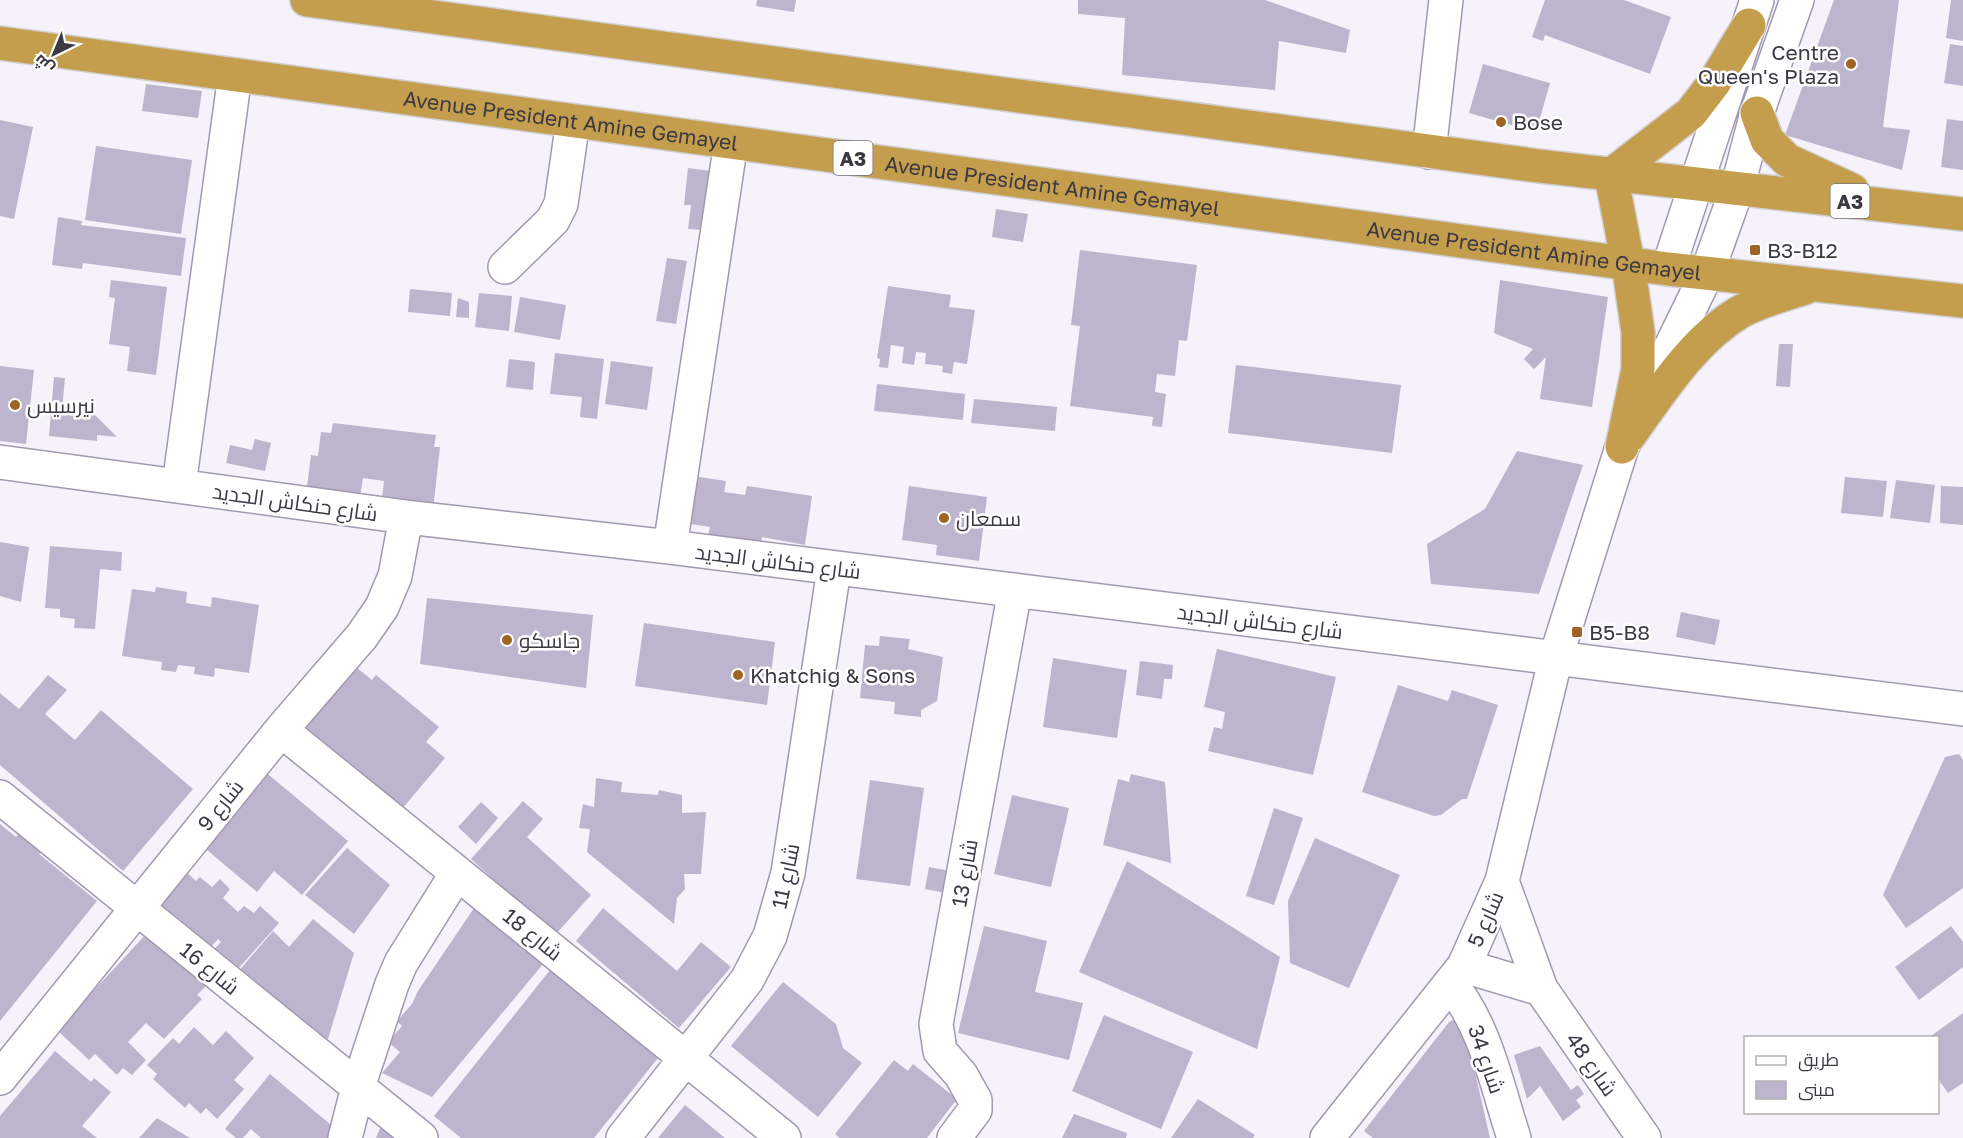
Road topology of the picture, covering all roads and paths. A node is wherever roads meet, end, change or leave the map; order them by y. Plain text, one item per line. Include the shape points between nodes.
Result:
1 (307, 0) edge
2 (1446, 0) edge
3 (1797, 0) edge
4 (1753, 12) edge
5 (0, 43) edge
6 (234, 75) junction
7 (1756, 113) junction
8 (573, 120) junction
9 (731, 142) junction
10 (1429, 152) junction
11 (1611, 175) junction
12 (1696, 184) junction
13 (1737, 189) junction
14 (1884, 204) junction
15 (1963, 214) edge
16 (1628, 263) junction
17 (505, 267) dead end
18 (1668, 269) junction
19 (1707, 273) junction
20 (1818, 285) junction
21 (1963, 301) edge
22 (1622, 447) junction
23 (0, 462) edge
24 (179, 485) junction
25 (406, 517) junction
26 (670, 547) junction
27 (834, 569) junction
28 (1015, 590) junction
29 (1556, 657) junction
30 (1963, 709) edge
31 (281, 730) junction
32 (0, 797) edge
33 (457, 873) junction
34 (1502, 882) junction
35 (136, 909) junction
36 (1457, 975) junction
37 (1541, 989) junction
38 (685, 1058) junction
39 (0, 1078) edge
40 (358, 1087) junction
41 (345, 1138) edge
42 (421, 1138) edge
43 (623, 1138) edge
44 (784, 1138) edge
45 (954, 1138) edge
46 (1327, 1138) edge
47 (1514, 1138) edge
48 (1644, 1138) edge

1 - 10 highway, A3
2 - 10 street
3 - 7 street, شارع 5
4 - 11 highway via 1714,83 1691,113
4 - 12 street
5 - 6 highway, Avenue President Amine Gemayel / A3
6 - 8 highway, Avenue President Amine Gemayel / A3
6 - 24 street
7 - 13 street, شارع 5
7 - 14 highway via 1767,140 1786,160
8 - 9 highway, Avenue President Amine Gemayel / A3
8 - 17 street via 561,204 553,220
9 - 16 highway, Avenue President Amine Gemayel / A3
9 - 26 street
10 - 11 highway, A3
11 - 12 highway, A3
11 - 16 highway
12 - 13 highway, A3
12 - 18 street
13 - 14 highway, A3
13 - 19 street, شارع 5
14 - 15 highway, A3
16 - 18 highway, Avenue President Amine Gemayel / A3
16 - 22 highway via 1638,332 1638,369
18 - 19 highway, Avenue President Amine Gemayel / A3
19 - 20 highway, Avenue President Amine Gemayel / A3
19 - 22 street, شارع 5
20 - 21 highway, Avenue President Amine Gemayel / A3
20 - 22 highway via 1772,298 1728,320 1700,345
22 - 29 street, شارع 5
23 - 24 street, شارع حنكاش الجديد
24 - 25 street, شارع حنكاش الجديد
25 - 26 street, شارع حنكاش الجديد
25 - 31 street, شارع 9 via 395,576 382,607
26 - 27 street, شارع حنكاش الجديد
27 - 28 street, شارع حنكاش الجديد
27 - 38 street, شارع 11 via 788,873 779,908 770,936 747,980
28 - 29 street, شارع حنكاش الجديد
28 - 45 street, شارع 13 via 936,1024 940,1051 961,1075 975,1100 975,1110
29 - 30 street, شارع حنكاش الجديد
29 - 34 street, شارع 5
31 - 33 street, شارع 18
31 - 35 street, شارع 9
32 - 35 street, شارع 16
33 - 38 street, شارع 18
33 - 40 street via 401,963
34 - 36 street, شارع 5
34 - 37 street, شارع 48
35 - 39 street, شارع 9
35 - 40 street, شارع 16
36 - 37 street
36 - 46 street, شارع 5
36 - 47 street, شارع 34
37 - 48 street, شارع 48
38 - 43 street, شارع 11
38 - 44 street, شارع 18
40 - 41 street
40 - 42 street, شارع 16

